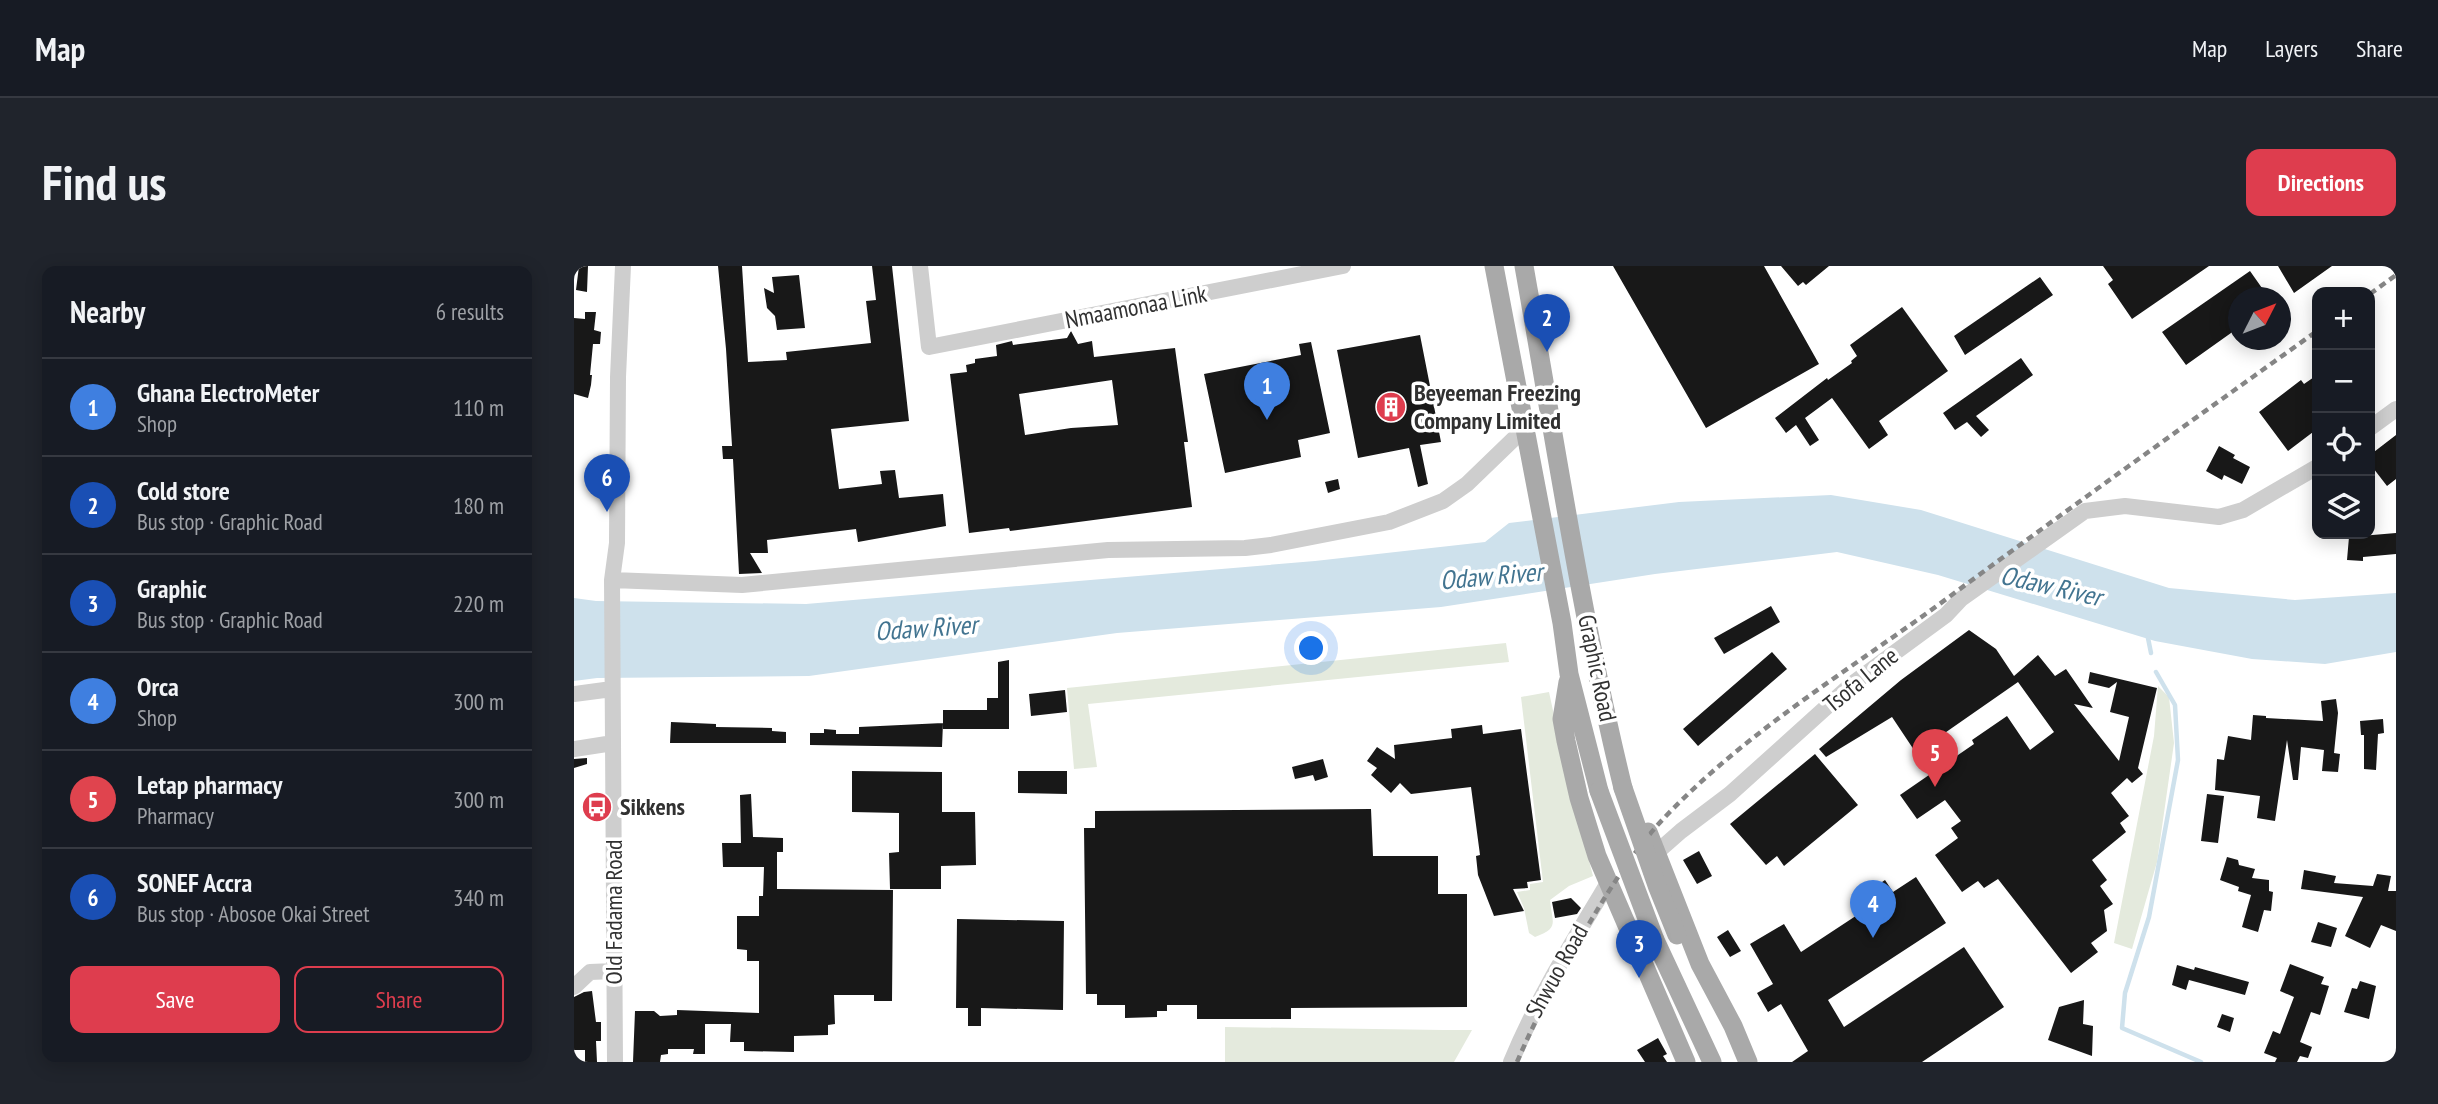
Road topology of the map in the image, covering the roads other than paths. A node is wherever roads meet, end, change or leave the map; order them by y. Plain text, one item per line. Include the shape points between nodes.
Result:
1 (623, 266) edge
2 (920, 266) edge
3 (1343, 266) edge
4 (1494, 266) edge
5 (1524, 266) edge
6 (1308, 270) edge
7 (2396, 409) edge
8 (2375, 424) edge
9 (1525, 428) junction
10 (2312, 470) edge
11 (612, 584) junction
12 (1569, 674) junction
13 (612, 684) junction
14 (574, 694) edge
15 (1603, 706) junction
16 (612, 743) junction
17 (574, 749) edge
18 (1656, 853) junction
19 (1608, 883) junction
20 (582, 970) edge
21 (614, 971) junction
22 (574, 987) edge
23 (615, 1062) edge
24 (1511, 1062) edge
25 (1686, 1062) edge
26 (1712, 1062) edge
27 (1736, 1062) edge
28 (1748, 1062) edge

1 - 11 street, Old Fadama Road via 617,543
2 - 6 street, Nmaamonaa Link via 929,347
3 - 6 street, Nmaamonaa Link
4 - 9 main road, Graphic Road
5 - 15 main road, Graphic Road
7 - 8 street
9 - 11 street via 1443,501 1390,522 1271,545 1108,550 742,585
9 - 12 main road, Graphic Road
10 - 18 street, Tsofa Lane via 2243,510 2219,517 2125,506 2085,511 1961,599 1853,684
11 - 13 street, Old Fadama Road
12 - 19 main road via 1562,719 1566,741 1579,798
12 - 26 main road, Graphic Road, bridge via 1599,791 1655,940
13 - 14 street
13 - 16 street, Old Fadama Road
15 - 18 main road
15 - 27 main road, Graphic Road, bridge via 1623,788 1658,888
16 - 17 street
16 - 21 street, Old Fadama Road
18 - 28 main road via 1700,964
19 - 24 street, Shwuo Road via 1563,955
19 - 25 main road
20 - 21 street
20 - 22 street
21 - 23 street, Old Fadama Road

